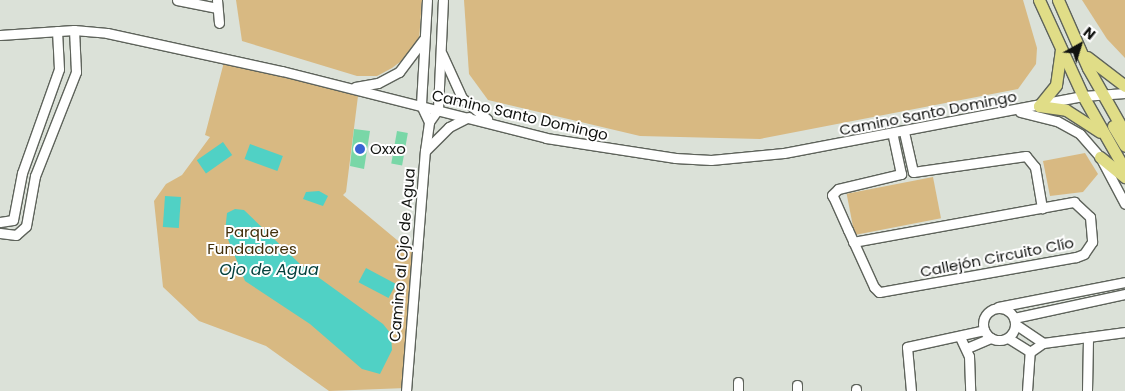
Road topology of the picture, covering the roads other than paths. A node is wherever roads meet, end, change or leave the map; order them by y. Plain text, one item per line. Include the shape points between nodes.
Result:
1 (177, 0) edge
2 (427, 0) edge
3 (443, 0) edge
4 (1039, 0) edge
5 (1058, 0) edge
6 (217, 4) edge
7 (219, 23) dead end
8 (74, 30) junction
9 (1053, 30) junction
10 (57, 31) junction
11 (0, 35) edge
12 (425, 36) junction
13 (1077, 44) junction
14 (440, 48) junction
15 (1061, 48) junction
16 (1125, 86) edge
17 (346, 87) junction
18 (1125, 93) edge
19 (1093, 95) junction
20 (421, 105) junction
21 (1039, 106) junction
22 (438, 109) junction
23 (1012, 111) junction
24 (469, 117) junction
25 (1125, 119) edge
26 (429, 122) junction
27 (496, 125) junction
28 (904, 132) junction
29 (1125, 132) edge
30 (893, 134) junction
31 (1107, 138) junction
32 (1125, 146) edge
33 (425, 151) junction
34 (1100, 157) junction
35 (1125, 170) edge
36 (1125, 177) edge
37 (1125, 204) edge
38 (1042, 208) junction
39 (0, 222) edge
40 (0, 233) edge
41 (853, 242) junction
42 (1125, 282) edge
43 (1073, 293) junction
44 (1125, 294) edge
45 (1074, 304) junction
46 (998, 307) junction
47 (1014, 321) junction
48 (984, 330) junction
49 (1125, 332) edge
50 (960, 337) junction
51 (1088, 337) junction
52 (991, 338) junction
53 (1008, 338) junction
54 (1043, 343) junction
55 (967, 348) junction
56 (1030, 352) junction
57 (406, 391) edge
58 (911, 391) edge
59 (970, 391) edge
60 (1027, 391) edge
61 (1087, 391) edge

1 - 6 street
2 - 12 street
3 - 14 street
4 - 9 main road
5 - 13 main road
6 - 7 street
8 - 10 street, Camino Santo Domingo
8 - 17 street, Camino Santo Domingo via 167,45
8 - 40 street via 76,72 35,176 26,226 16,236
9 - 15 main road
9 - 19 main road via 1063,41
10 - 11 street, Camino Santo Domingo
10 - 39 street via 59,69 22,173 13,220
12 - 17 street via 414,57 399,72 378,83
12 - 20 street
13 - 16 main road via 1093,64
13 - 19 main road
14 - 22 street
14 - 27 street via 462,98
15 - 19 main road
15 - 21 main road via 1056,85
17 - 20 street, Camino Santo Domingo
18 - 19 street, Camino Santo Domingo
19 - 21 street, Camino Santo Domingo
19 - 29 main road
19 - 31 main road
19 - 32 main road
20 - 22 street, Camino Santo Domingo
20 - 26 street
21 - 23 street, Camino Santo Domingo
21 - 31 main road via 1074,113
22 - 24 street, Camino Santo Domingo
22 - 26 street, Camino al Ojo de Agua
23 - 28 street, Camino Santo Domingo
23 - 34 street via 1069,126
24 - 27 street, Camino Santo Domingo
24 - 33 street via 449,127
25 - 29 main road
26 - 33 street, Camino al Ojo de Agua
27 - 30 street, Camino Santo Domingo via 590,148 711,160 759,156
28 - 30 street, Camino Santo Domingo
28 - 38 street via 913,172 1026,156 1035,168
30 - 41 street, Callejón Circuito Clío via 901,174 838,189 832,195
31 - 35 main road
33 - 57 street, Camino al Ojo de Agua
34 - 36 main road
34 - 37 street
38 - 41 street, Callejón Circuito Clío
38 - 41 street, Callejón Circuito Clío via 1074,202 1082,207 1090,217 1093,234 1084,254 883,293 874,287
42 - 43 street
43 - 45 street
43 - 46 street
44 - 45 street
45 - 47 street
46 - 47 street
46 - 48 street via 985,315
47 - 53 street
47 - 54 street
48 - 50 street
48 - 52 street
49 - 51 street
50 - 55 street
50 - 58 street via 907,347
51 - 54 street
51 - 61 street
52 - 53 street
52 - 55 street
53 - 56 street
54 - 56 street
55 - 59 street
56 - 60 street

